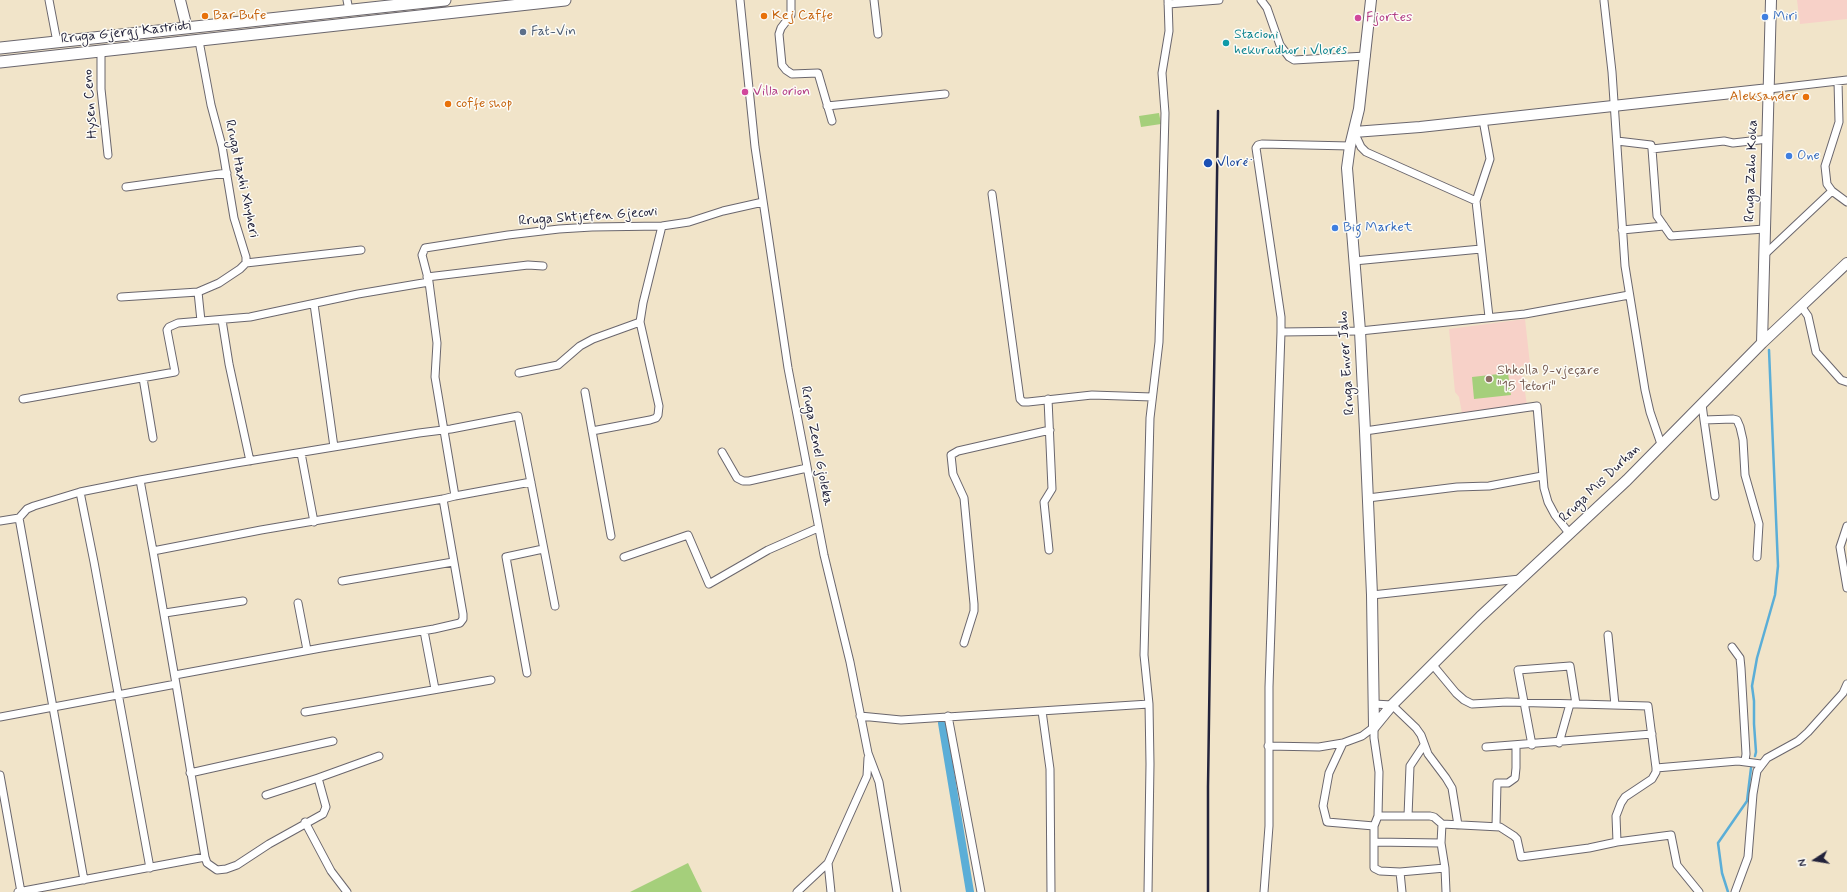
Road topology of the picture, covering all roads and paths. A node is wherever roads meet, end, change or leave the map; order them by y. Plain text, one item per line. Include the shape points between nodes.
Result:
1 (49, 0) edge
2 (180, 0) edge
3 (445, 0) edge
4 (566, 0) edge
5 (740, 0) edge
6 (791, 0) edge
7 (874, 0) edge
8 (1219, 0) edge
9 (1261, 0) edge
10 (1371, 0) edge
11 (1771, 0) edge
12 (1168, 2) edge
13 (1604, 2) dead end
14 (348, 5) edge
15 (187, 28) junction
16 (878, 34) dead end
17 (199, 41) junction
18 (57, 42) junction
19 (0, 48) edge
20 (101, 51) junction
21 (1366, 56) junction
22 (0, 62) edge
23 (1847, 80) edge
24 (1838, 81) junction
25 (1769, 89) junction
26 (945, 94) dead end
27 (827, 106) junction
28 (1614, 106) junction
29 (1483, 120) junction
30 (832, 121) dead end
31 (1354, 132) junction
32 (1768, 139) junction
33 (1617, 141) junction
34 (1350, 146) junction
35 (1652, 149) junction
36 (108, 155) dead end
37 (227, 173) junction
38 (126, 187) dead end
39 (1832, 191) junction
40 (992, 194) dead end
41 (1476, 201) junction
42 (762, 202) junction
43 (1847, 202) edge
44 (662, 226) junction
45 (1664, 226) junction
46 (1764, 229) junction
47 (1622, 230) junction
48 (1482, 249) junction
49 (362, 250) dead end
50 (1764, 255) junction
51 (1354, 260) junction
52 (246, 263) junction
53 (1847, 263) edge
54 (543, 266) dead end
55 (428, 280) junction
56 (198, 292) junction
57 (1629, 295) junction
58 (121, 297) dead end
59 (314, 304) junction
60 (1801, 306) junction
61 (1489, 317) junction
62 (222, 320) junction
63 (201, 321) junction
64 (640, 322) junction
65 (1360, 330) junction
66 (1281, 332) junction
67 (1762, 343) junction
68 (519, 373) dead end
69 (143, 378) junction
70 (1847, 382) edge
71 (585, 392) dead end
72 (1152, 397) junction
73 (23, 399) dead end
74 (1048, 399) junction
75 (1702, 404) junction
76 (1704, 420) junction
77 (443, 430) junction
78 (1050, 430) junction
79 (592, 431) junction
80 (1365, 431) junction
81 (153, 438) dead end
82 (1661, 444) junction
83 (334, 447) junction
84 (722, 452) dead end
85 (301, 453) junction
86 (250, 461) junction
87 (806, 468) junction
88 (1542, 476) junction
89 (140, 480) junction
90 (531, 482) junction
91 (80, 492) junction
92 (455, 496) junction
93 (1715, 496) dead end
94 (1368, 498) junction
95 (443, 499) junction
96 (19, 518) junction
97 (0, 521) edge
98 (314, 522) junction
99 (1847, 526) edge
100 (818, 528) junction
101 (1569, 533) junction
102 (611, 536) dead end
103 (543, 549) junction
104 (1049, 550) dead end
105 (154, 551) junction
106 (624, 557) dead end
107 (1757, 557) dead end
108 (453, 562) junction
109 (1520, 579) junction
110 (342, 581) dead end
111 (1847, 588) edge
112 (1372, 595) junction
113 (243, 601) dead end
114 (298, 603) dead end
115 (554, 606) dead end
116 (165, 613) junction
117 (424, 631) junction
118 (1608, 635) dead end
119 (964, 643) dead end
120 (1732, 647) dead end
121 (307, 650) junction
122 (1432, 664) junction
123 (527, 673) dead end
124 (175, 675) junction
125 (491, 680) dead end
126 (176, 684) junction
127 (1847, 684) edge
128 (435, 689) junction
129 (118, 695) junction
130 (1525, 703) junction
131 (1149, 704) junction
132 (1374, 704) junction
133 (1573, 704) junction
134 (1392, 705) junction
135 (1616, 705) junction
136 (52, 708) junction
137 (1042, 711) junction
138 (305, 712) dead end
139 (860, 716) junction
140 (948, 716) junction
141 (0, 717) edge
142 (1374, 727) junction
143 (1652, 734) junction
144 (333, 741) dead end
145 (1559, 742) junction
146 (1343, 743) junction
147 (1424, 745) junction
148 (1532, 745) junction
149 (1268, 746) junction
150 (1516, 746) junction
151 (1486, 747) dead end
152 (868, 753) junction
153 (379, 756) dead end
154 (1745, 761) junction
155 (1761, 764) junction
156 (1656, 768) junction
157 (190, 773) junction
158 (0, 775) edge
159 (318, 778) junction
160 (266, 795) dead end
161 (1378, 816) junction
162 (1408, 816) junction
163 (1442, 824) junction
164 (307, 825) junction
165 (1458, 825) junction
166 (1374, 826) junction
167 (1496, 826) junction
168 (1374, 842) junction
169 (1617, 842) junction
170 (1441, 843) junction
171 (205, 857) junction
172 (828, 863) junction
173 (150, 868) junction
174 (1445, 868) junction
175 (1400, 872) junction
176 (84, 880) junction
177 (58, 889) edge
178 (19, 892) edge
179 (348, 892) edge
180 (797, 892) edge
181 (831, 892) edge
182 (898, 892) edge
183 (981, 892) edge
184 (1051, 892) edge
185 (1148, 892) edge
186 (1264, 892) edge
187 (1402, 892) edge
188 (1446, 892) edge
189 (1699, 892) edge
190 (1735, 892) edge

1 - 18 street
2 - 15 street
3 - 14 main road, Rruga Gjergj Kastrioti
4 - 17 main road, Rruga Gjergj Kastrioti
5 - 42 street, Rruga Zenel Gjoleka
6 - 27 street via 791,15 779,34 782,65 792,74 818,73
7 - 16 street
8 - 12 street
9 - 21 street via 1267,8 1280,45 1294,60
10 - 21 street, Rruga Enver Jaho
11 - 25 street, Rruga Zaho Koka
12 - 72 street via 1169,31 1162,73 1165,113 1159,342
13 - 28 street
14 - 15 main road, Rruga Gjergj Kastrioti
15 - 18 main road, Rruga Gjergj Kastrioti
17 - 20 main road, Rruga Gjergj Kastrioti
17 - 37 street, Rruga Haxhi Xhyheri
18 - 19 main road, Rruga Gjergj Kastrioti
20 - 22 main road, Rruga Gjergj Kastrioti
20 - 36 street, Hysen Ceno via 101,89
21 - 31 street, Rruga Enver Jaho via 1360,109
23 - 24 street
24 - 25 street
24 - 39 street via 1839,122 1825,166 1827,184
25 - 28 street
25 - 32 street, Rruga Zaho Koka
26 - 27 street
27 - 30 street
28 - 29 street
28 - 33 street
29 - 31 street
29 - 41 street via 1490,159
31 - 34 street, Rruga Enver Jaho
31 - 41 street via 1366,152
32 - 35 street
32 - 46 street, Rruga Zaho Koka
33 - 35 street via 1651,145
33 - 47 street
34 - 51 street, Rruga Enver Jaho via 1347,179
34 - 66 street via 1262,144 1256,148 1281,317
35 - 45 street via 1657,216
37 - 38 street
37 - 52 street, Rruga Haxhi Xhyheri via 234,218
39 - 43 street
39 - 50 street
40 - 74 street via 1020,399 1023,402
41 - 48 street
42 - 44 street, Rruga Shtjefen Gjecovi via 689,222
42 - 87 street, Rruga Zenel Gjoleka
44 - 55 street, Rruga Shtjefen Gjecovi via 560,229 425,248 422,255
44 - 64 street
45 - 46 street via 1671,236
45 - 47 street
46 - 50 street, Rruga Zaho Koka
47 - 57 street
48 - 51 street
48 - 61 street
49 - 52 street
50 - 67 street, Rruga Zaho Koka
51 - 65 street, Rruga Enver Jaho
52 - 56 street via 219,284
53 - 60 street, Rruga Mis Durhan
54 - 55 street
55 - 59 street
55 - 77 street via 436,330 435,377
56 - 58 street
56 - 63 street
57 - 61 street via 1525,314
57 - 82 street via 1645,390
59 - 62 street
59 - 83 street
60 - 67 street, Rruga Mis Durhan
60 - 70 street via 1808,316 1816,352 1841,380
61 - 65 street
62 - 63 street
62 - 86 street
63 - 69 street via 169,327 167,330 175,372
64 - 68 street via 593,339 580,346 558,365
64 - 79 street via 659,406 658,415 650,420
65 - 66 street
65 - 80 street, Rruga Enver Jaho
66 - 149 street
67 - 75 street, Rruga Mis Durhan
69 - 73 street
69 - 81 street
71 - 79 street
72 - 74 street via 1092,395
72 - 131 street via 1144,655
74 - 78 street
75 - 76 street
75 - 82 street, Rruga Mis Durhan
76 - 93 street
76 - 107 street via 1733,419 1737,420 1740,427 1745,475 1759,524
77 - 83 street
77 - 90 street via 518,416
77 - 92 street
78 - 104 street via 1052,489 1044,502
78 - 119 street via 958,451 951,455 953,474 964,498 974,604
79 - 102 street
80 - 88 street via 1537,406
80 - 94 street, Rruga Enver Jaho
82 - 101 street, Rruga Mis Durhan via 1627,480
83 - 85 street
84 - 87 street via 737,478 742,481
85 - 86 street
85 - 98 street
86 - 89 street
87 - 100 street, Rruga Zenel Gjoleka
88 - 94 street via 1489,486
88 - 101 street via 1548,502
89 - 91 street
89 - 105 street
90 - 92 street
90 - 103 street
91 - 96 street via 34,506 27,509
91 - 129 street
92 - 95 street
94 - 112 street, Rruga Enver Jaho
95 - 98 street
95 - 108 street
96 - 97 street
96 - 136 street
98 - 105 street via 253,531
99 - 111 street via 1840,547
100 - 106 street via 768,550 709,584 688,535
100 - 139 street, Rruga Zenel Gjoleka
101 - 109 street, Rruga Mis Durhan
103 - 115 street
103 - 123 street via 506,557
105 - 116 street
108 - 110 street
108 - 117 street via 463,619 456,625
109 - 112 street
109 - 122 street, Rruga Mis Durhan
112 - 132 street, Rruga Enver Jaho
113 - 116 street
114 - 121 street
116 - 124 street
117 - 121 street
117 - 128 street
118 - 135 street
120 - 154 street via 1740,658
121 - 124 street
122 - 130 street via 1464,700 1477,704
122 - 134 street, Rruga Mis Durhan
124 - 126 street
125 - 128 street
126 - 129 street
126 - 157 street
127 - 155 street via 1844,693 1808,732
128 - 138 street
129 - 136 street
129 - 173 street
130 - 133 street
130 - 133 street via 1518,670 1570,666
130 - 148 street
131 - 137 street
131 - 185 street
132 - 134 street
132 - 142 street, Rruga Enver Jaho
133 - 135 street
133 - 145 street
134 - 142 street, Rruga Mis Durhan
134 - 147 street via 1416,728
135 - 143 street via 1648,706
136 - 141 street
136 - 176 street
137 - 140 street
137 - 184 street via 1050,769
139 - 140 street via 901,720
139 - 152 street, Rruga Zenel Gjoleka
140 - 183 street
142 - 146 street via 1362,736
142 - 161 street via 1379,772
143 - 145 street
143 - 156 street
144 - 157 street
145 - 148 street
146 - 149 street via 1319,747
146 - 166 street via 1326,785 1323,806 1327,822
147 - 162 street via 1410,766
147 - 165 street via 1432,761 1452,788
148 - 150 street
149 - 186 street via 1269,826
150 - 151 street
150 - 167 street via 1514,778 1508,783 1497,783
152 - 172 street via 867,776
152 - 182 street, Rruga Zenel Gjoleka via 879,782
153 - 159 street
154 - 155 street
154 - 156 street
155 - 190 street via 1753,794 1748,857
156 - 169 street via 1652,779 1620,803 1616,816
157 - 171 street
158 - 178 street
159 - 160 street
159 - 164 street via 326,807 325,811
161 - 162 street
161 - 166 street
162 - 163 street via 1434,817
163 - 165 street
163 - 170 street
164 - 171 street via 226,869 211,868
164 - 179 street via 331,871
165 - 167 street
166 - 168 street
167 - 169 street via 1517,839 1521,857
168 - 170 street
168 - 175 street via 1373,865 1376,870
169 - 189 street via 1670,835 1677,865
170 - 174 street
171 - 173 street
172 - 180 street
172 - 181 street
173 - 176 street
174 - 175 street
174 - 188 street
175 - 187 street
176 - 177 street
177 - 178 street

